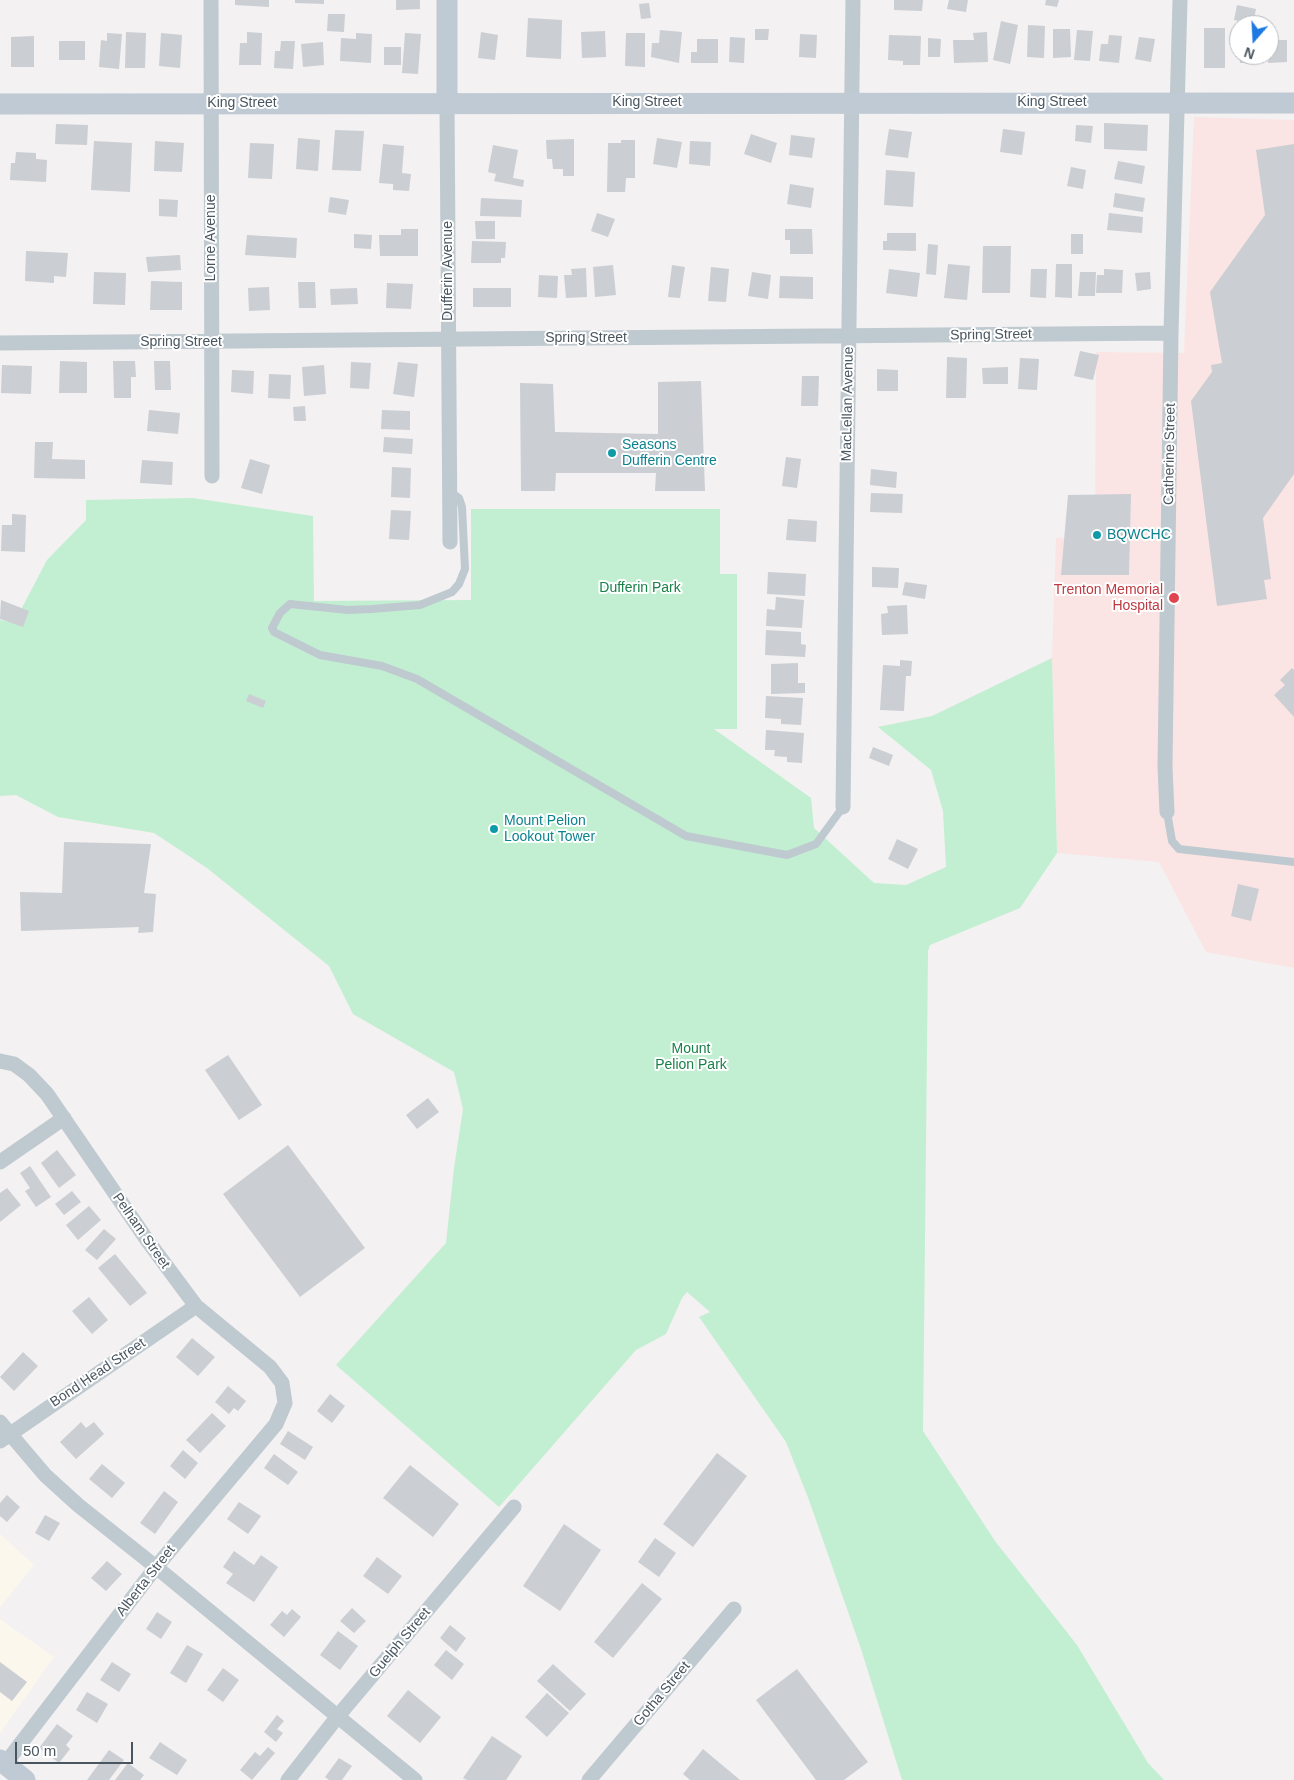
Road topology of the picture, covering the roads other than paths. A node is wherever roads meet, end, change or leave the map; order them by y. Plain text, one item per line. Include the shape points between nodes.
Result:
1 (211, 0) edge
2 (447, 0) edge
3 (853, 0) edge
4 (1180, 0) edge
5 (852, 101) junction
6 (1177, 102) junction
7 (212, 103) junction
8 (447, 103) junction
9 (1294, 103) edge
10 (0, 104) edge
11 (1172, 333) junction
12 (849, 337) junction
13 (448, 339) junction
14 (210, 342) junction
15 (0, 343) edge
16 (212, 476) dead end
17 (449, 491) junction
18 (450, 542) dead end
19 (843, 807) joint
20 (1167, 812) joint
21 (1294, 862) edge
22 (0, 1061) edge
23 (64, 1118) junction
24 (0, 1162) edge
25 (196, 1306) junction
26 (284, 1399) joint
27 (3, 1432) edge
28 (514, 1507) dead end
29 (156, 1567) junction
30 (734, 1609) dead end
31 (338, 1716) junction
32 (2, 1762) edge
33 (25, 1780) edge
34 (288, 1780) edge
35 (415, 1780) edge
36 (589, 1780) edge

1 - 7 street, Lorne Avenue
2 - 8 street, Dufferin Avenue
3 - 5 street, MacLellan Avenue
4 - 6 street, Catherine Street
5 - 6 street, King Street
5 - 8 street, King Street
5 - 12 street, MacLellan Avenue
6 - 9 street, King Street
6 - 11 street, Catherine Street
7 - 8 street, King Street
7 - 10 street, King Street
7 - 14 street, Lorne Avenue
8 - 13 street, Dufferin Avenue
11 - 12 street, Spring Street
11 - 20 street, Catherine Street
12 - 13 street, Spring Street
12 - 19 street, MacLellan Avenue
13 - 14 street, Spring Street
13 - 17 street, Dufferin Avenue
14 - 15 street, Spring Street
14 - 16 street, Lorne Avenue
17 - 18 street, Dufferin Avenue
17 - 19 lane via 459,498 462,507 465,569 452,592 420,605 372,609 290,604 280,614 272,628 274,632 320,655 382,666 418,679 686,836 787,855 816,844
20 - 21 lane, Catherine Street via 1172,841 1179,849
22 - 23 street, Pelham Street via 14,1064 30,1075
23 - 24 street
23 - 25 street, Pelham Street
25 - 26 street, Pelham Street via 270,1367 282,1383
25 - 27 street, Bond Head Street
26 - 29 street, Alberta Street via 276,1424
27 - 29 street via 78,1505
28 - 31 street, Guelph Street
29 - 31 street
29 - 32 street, Alberta Street
30 - 36 street, Gotha Street
31 - 34 street, Guelph Street
31 - 35 street
32 - 33 street

